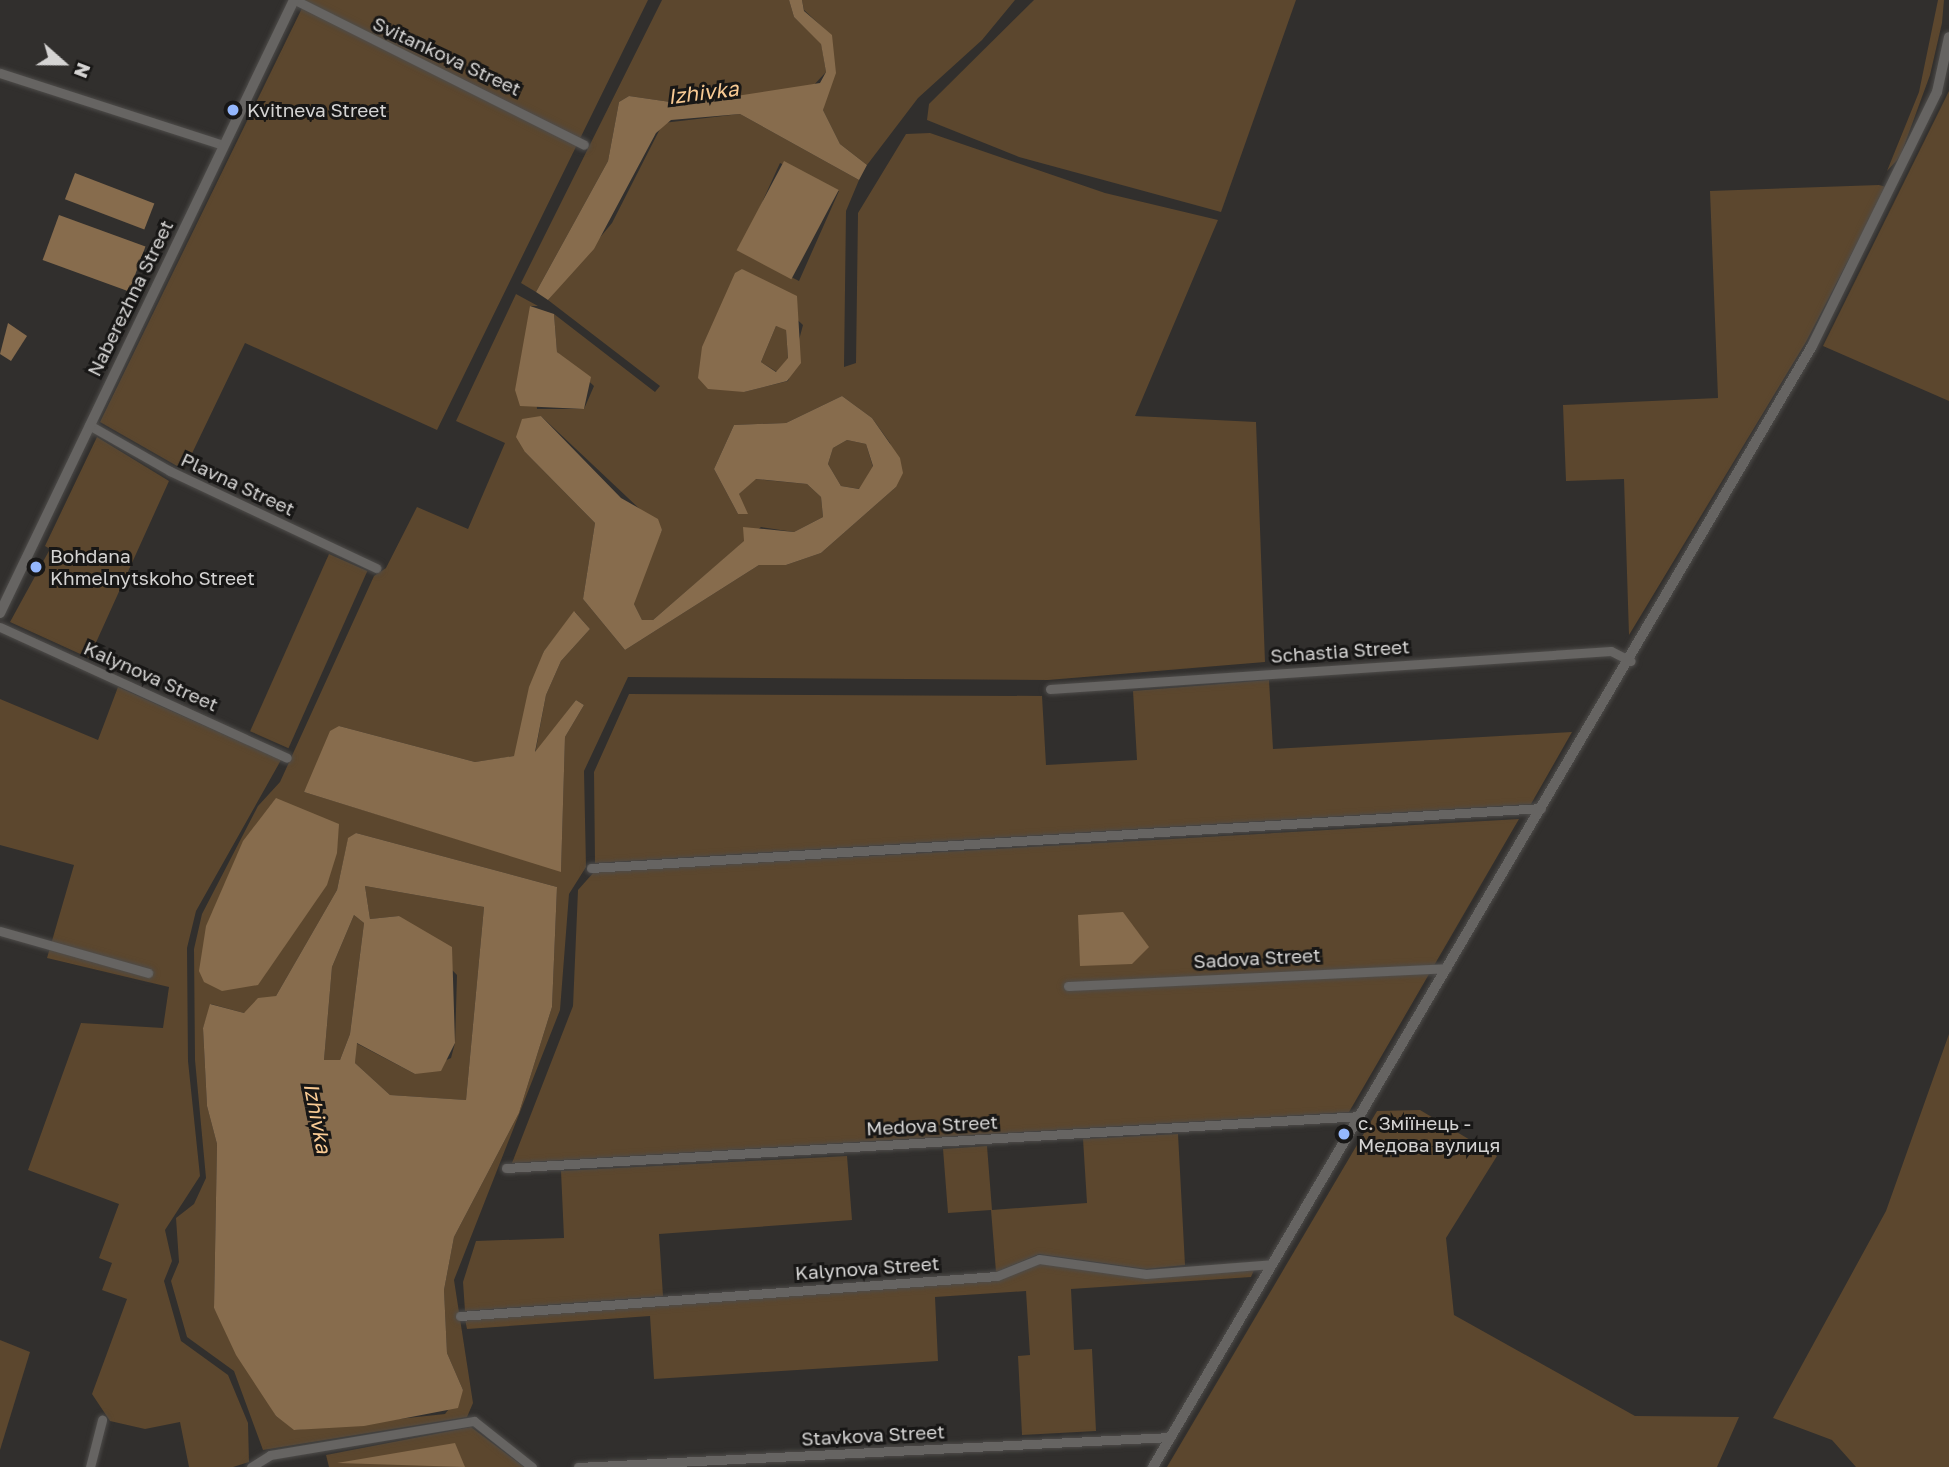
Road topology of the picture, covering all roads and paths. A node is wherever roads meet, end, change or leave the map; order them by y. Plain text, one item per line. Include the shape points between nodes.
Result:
1 (295, 0) edge
2 (1949, 37) edge
3 (0, 73) edge
4 (223, 145) junction
5 (584, 145) dead end
6 (89, 425) junction
7 (376, 568) dead end
8 (0, 613) edge
9 (0, 627) edge
10 (1630, 661) junction
11 (1049, 689) dead end
12 (286, 758) dead end
13 (1542, 808) junction
14 (591, 868) dead end
15 (0, 931) edge
16 (1447, 968) junction
17 (148, 974) dead end
18 (1068, 986) dead end
19 (1360, 1116) junction
20 (506, 1168) dead end
21 (1272, 1264) junction
22 (460, 1316) dead end
23 (102, 1420) dead end
24 (1170, 1437) junction
25 (90, 1467) edge
26 (252, 1467) edge
27 (532, 1467) edge
28 (578, 1467) edge
29 (1153, 1467) edge

1 - 4 street, Naberezhna Street
1 - 5 street, Svitankova Street
2 - 10 street via 1937,92 1894,186 1812,345
3 - 4 street
4 - 6 street, Naberezhna Street
6 - 7 street, Plavna Street via 170,471
6 - 8 street, Naberezhna Street
9 - 12 street, Kalynova Street
10 - 11 street, Schastia Street via 1611,651
10 - 13 street
13 - 14 street
13 - 16 street
15 - 17 street
16 - 18 street, Sadova Street
16 - 19 street
19 - 20 street, Medova Street
19 - 21 street
21 - 22 street, Kalynova Street via 1146,1274 1039,1259 997,1276
21 - 24 street
23 - 25 street
24 - 28 street, Stavkova Street
24 - 29 street
26 - 27 street via 270,1455 474,1421

